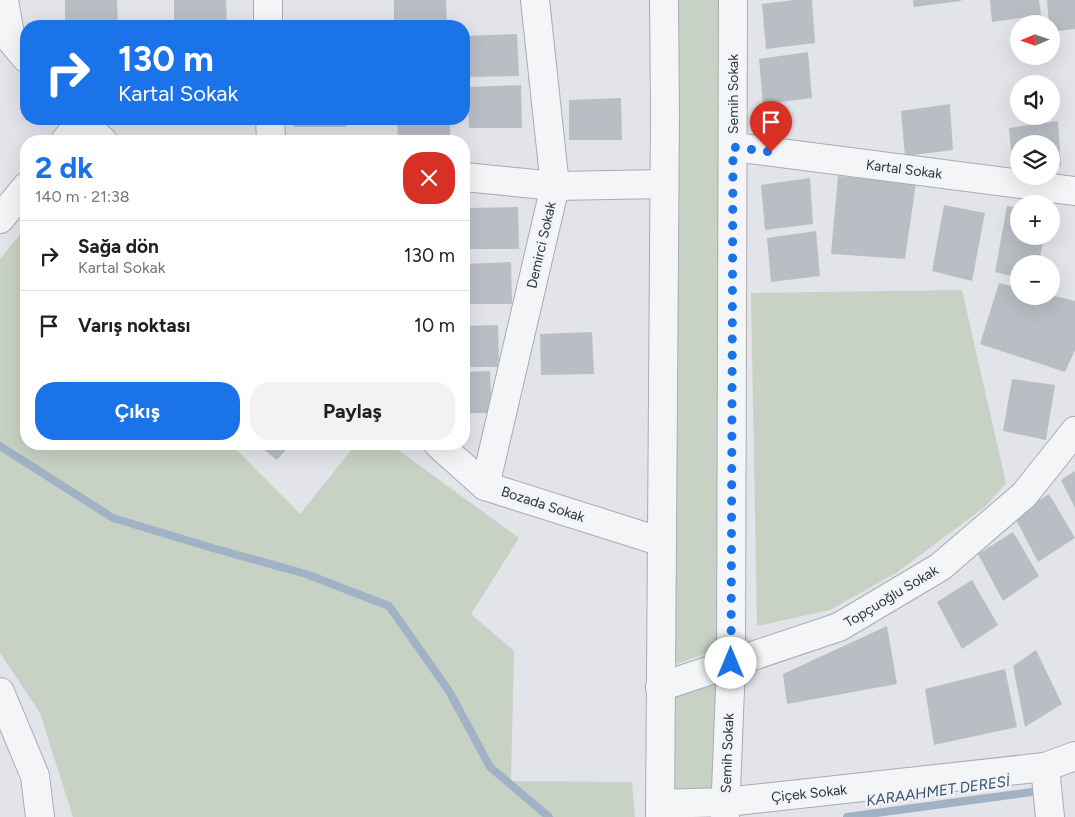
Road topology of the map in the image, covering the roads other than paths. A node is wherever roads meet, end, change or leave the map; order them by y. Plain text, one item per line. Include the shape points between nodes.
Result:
1 (4, 0) edge
2 (268, 0) edge
3 (535, 0) edge
4 (664, 0) edge
5 (733, 0) edge
6 (268, 20) edge
7 (20, 51) edge
8 (75, 127) edge
9 (91, 135) edge
10 (733, 147) junction
11 (470, 178) edge
12 (664, 184) junction
13 (555, 186) junction
14 (1075, 191) edge
15 (20, 194) edge
16 (0, 218) edge
17 (1075, 431) edge
18 (445, 450) edge
19 (486, 486) junction
20 (662, 542) junction
21 (731, 663) junction
22 (660, 688) junction
23 (0, 692) edge
24 (1075, 756) edge
25 (1045, 767) junction
26 (723, 812) edge
27 (661, 813) edge
28 (40, 817) edge
29 (1050, 817) edge

1 - 7 street via 11,40
2 - 6 street
3 - 13 street, Demirci Sokak
4 - 12 street
5 - 10 street, Semih Sokak
8 - 9 street
10 - 14 street, Kartal Sokak
10 - 21 street, Semih Sokak
11 - 13 street
12 - 13 street
12 - 20 street
13 - 19 street, Demirci Sokak
15 - 16 street
17 - 21 street, Topçuoğlu Sokak via 1024,495 940,567 839,627
18 - 19 street, Bozada Sokak
19 - 20 street, Bozada Sokak
20 - 22 street
21 - 22 street, Topçuoğlu Sokak
21 - 26 street, Semih Sokak
22 - 27 street
23 - 28 street via 35,776
24 - 25 street, Çiçek Sokak
25 - 26 street, Çiçek Sokak
25 - 29 street
26 - 27 street, Çiçek Sokak via 694,802

